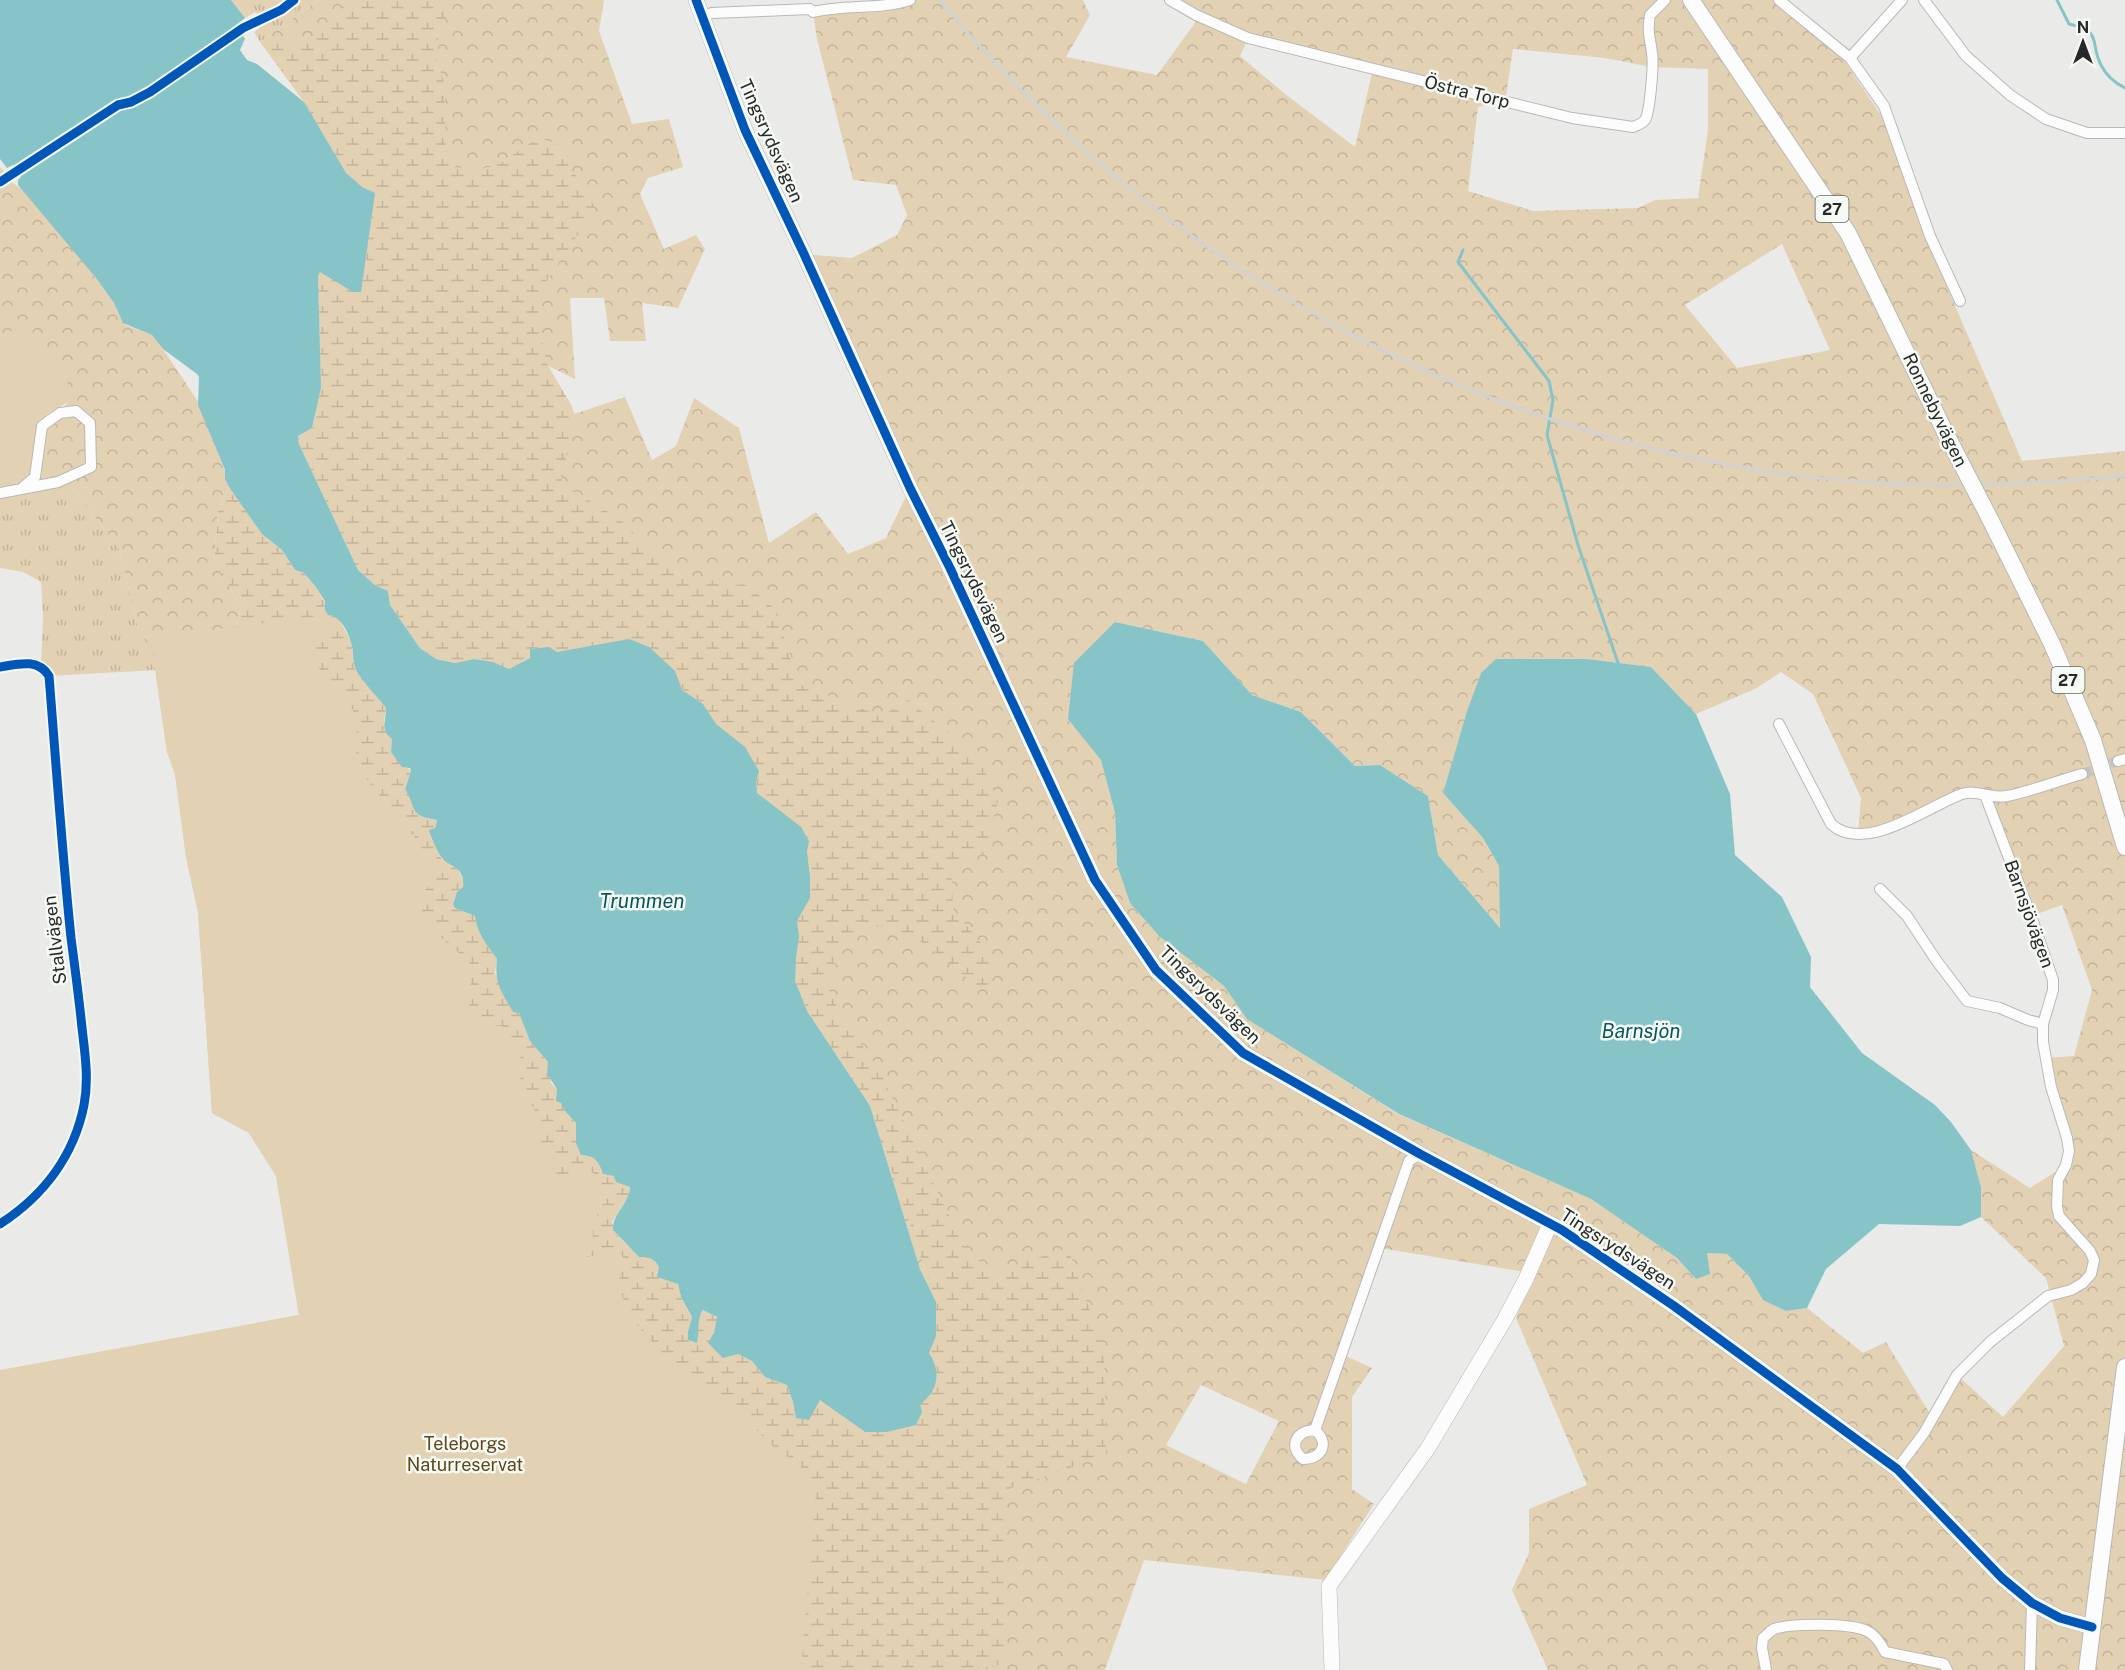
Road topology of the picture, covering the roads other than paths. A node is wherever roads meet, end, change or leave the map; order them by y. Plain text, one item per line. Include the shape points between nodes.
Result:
1 (696, 0) edge
2 (910, 0) edge
3 (1170, 0) edge
4 (1665, 0) edge
5 (1691, 0) edge
6 (1779, 0) edge
7 (1902, 0) edge
8 (1924, 0) edge
9 (702, 16) junction
10 (1850, 57) junction
11 (2125, 133) edge
12 (1960, 301) dead end
13 (21, 489) junction
14 (0, 493) edge
15 (0, 667) edge
16 (1779, 724) dead end
17 (2082, 774) tunnel mouth
18 (1985, 795) junction
19 (2125, 842) edge
20 (1880, 889) dead end
21 (2043, 1024) junction
22 (1420, 1154) junction
23 (0, 1224) edge
24 (1550, 1224) junction
25 (2125, 1367) edge
26 (1315, 1430) dead end
27 (1897, 1469) junction
28 (2032, 1603) junction
29 (2092, 1627) junction
30 (1332, 1670) edge
31 (1766, 1670) edge
32 (1947, 1670) edge
33 (2030, 1670) edge
34 (2087, 1670) edge

1 - 9 street, Tingsrydsvägen
2 - 9 street via 896,5 813,12 810,9
3 - 4 street, Östra Torp via 1248,38 1572,118 1633,127 1647,118 1653,53 1649,41 1650,15
5 - 19 main road, Ronnebyvägen / 27, bridge via 1848,233 2057,654 2093,740
6 - 10 street
7 - 10 street
8 - 11 street via 1966,56 2010,95 2046,119 2087,133
9 - 22 street, Tingsrydsvägen via 746,130 1095,880 1156,970 1243,1053
10 - 12 street via 1884,106 1930,236
13 - 13 street via 58,482 91,467 90,423 76,411 60,413 42,426 35,477
13 - 14 street
15 - 23 street, Stallvägen via 35,664 49,676 66,889 87,1073 84,1105 69,1151 39,1192
16 - 18 street via 1836,828 1873,833 1963,794
17 - 18 street via 2007,796
18 - 21 street, Barnsjövägen via 2050,969 2053,990
20 - 21 street via 1908,916 1967,1001
21 - 27 street, Barnsjövägen via 2047,1068 2069,1150 2058,1180 2057,1206 2059,1216 2090,1251 2094,1260 2091,1274 2071,1290 2048,1296 1990,1342 1957,1375 1924,1433
22 - 24 street, Tingsrydsvägen
22 - 26 street via 1409,1161
24 - 27 street, Tingsrydsvägen via 1674,1306
24 - 30 street via 1505,1319 1428,1448 1329,1586
25 - 29 main road
27 - 28 street, Tingsrydsvägen via 1986,1562
28 - 29 street, Tingsrydsvägen via 2060,1618
28 - 33 street
29 - 34 main road
31 - 32 street via 1763,1638 1773,1630 1825,1625 1868,1631 1886,1652 1944,1664

